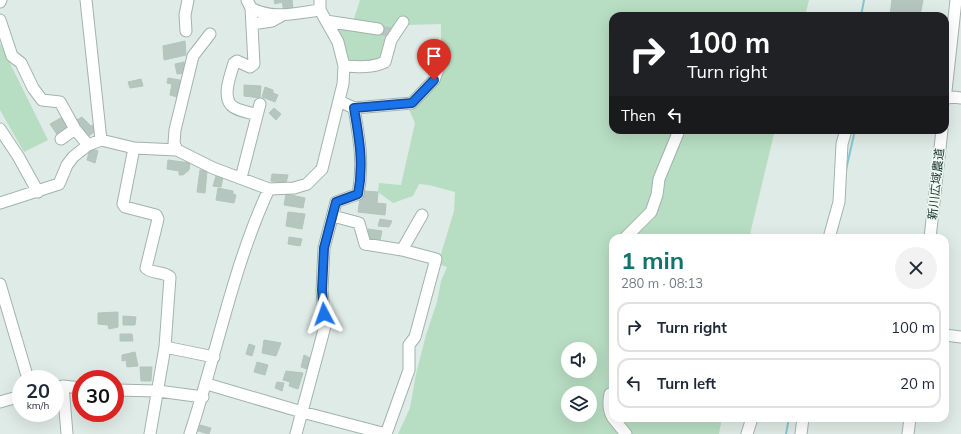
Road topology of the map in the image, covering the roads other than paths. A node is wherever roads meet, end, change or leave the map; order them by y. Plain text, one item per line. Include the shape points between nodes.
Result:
1 (86, 0) edge
2 (188, 0) edge
3 (956, 0) edge
4 (249, 4) edge
5 (320, 5) edge
6 (282, 15) junction
7 (0, 20) edge
8 (326, 21) junction
9 (404, 22) dead end
10 (252, 24) junction
11 (378, 29) dead end
12 (186, 31) dead end
13 (210, 34) dead end
14 (444, 53) dead end
15 (949, 61) edge
16 (344, 66) junction
17 (949, 96) edge
18 (961, 98) edge
19 (338, 101) junction
20 (354, 108) junction
21 (0, 129) edge
22 (75, 129) junction
23 (678, 134) edge
24 (845, 134) edge
25 (942, 134) edge
26 (61, 139) dead end
27 (101, 140) junction
28 (88, 145) junction
29 (134, 148) junction
30 (177, 150) junction
31 (241, 178) junction
32 (269, 189) junction
33 (38, 192) junction
34 (0, 203) edge
35 (422, 215) dead end
36 (333, 216) junction
37 (629, 234) edge
38 (830, 234) edge
39 (930, 234) edge
40 (402, 250) junction
41 (0, 284) edge
42 (949, 336) edge
43 (961, 337) edge
44 (165, 347) junction
45 (214, 357) junction
46 (25, 370) edge
47 (207, 384) junction
48 (124, 390) edge
49 (158, 391) junction
50 (203, 397) junction
51 (12, 399) edge
52 (0, 402) edge
53 (302, 412) junction
54 (64, 416) edge
55 (616, 422) edge
56 (751, 422) edge
57 (802, 422) edge
58 (910, 422) edge
59 (67, 434) edge
60 (150, 434) edge
61 (190, 434) edge
62 (296, 434) edge
63 (386, 434) edge
64 (626, 434) edge
65 (748, 434) edge
66 (801, 434) edge
67 (908, 434) edge

1 - 27 street
2 - 12 street via 185,15
3 - 15 street
4 - 6 street via 266,14
4 - 10 street
5 - 6 street
5 - 8 street
6 - 10 street via 272,21
7 - 22 street via 12,56 21,63 33,88 42,100 60,102
8 - 11 street
8 - 16 street via 338,42
9 - 16 street via 391,40 385,62 367,67
10 - 31 street via 254,64 250,66 237,61 234,63 227,95 230,105 236,108 259,110
13 - 30 street via 193,56 175,130 174,144
14 - 20 street via 434,80 412,103
16 - 19 street via 343,84
17 - 18 street
19 - 20 street
19 - 32 street via 322,169 307,184 294,188
20 - 36 street via 361,153 361,179 358,194 336,202
21 - 33 street
22 - 26 street
22 - 28 street
23 - 37 street via 659,179 651,212
24 - 38 street via 839,202
25 - 39 street, 新川広域農道
27 - 28 street
27 - 29 street
28 - 33 street via 67,165 60,184
29 - 30 street
29 - 44 street via 123,204 125,207 156,215 158,218 146,268 148,271 170,277
30 - 31 street via 213,168
31 - 32 street
32 - 45 street via 254,220
33 - 34 street
35 - 40 street
36 - 40 street via 359,223 366,244
36 - 53 street via 324,248 322,290 325,326
40 - 63 street via 436,259 415,337 410,345 409,370
41 - 46 street
42 - 43 street
44 - 45 street
44 - 49 street
45 - 47 street
47 - 50 street
47 - 53 street
48 - 49 street
49 - 50 street
49 - 60 street
50 - 61 street
51 - 52 street
53 - 62 street
53 - 63 street
54 - 59 street
55 - 64 street
56 - 65 street
57 - 66 street
58 - 67 street

